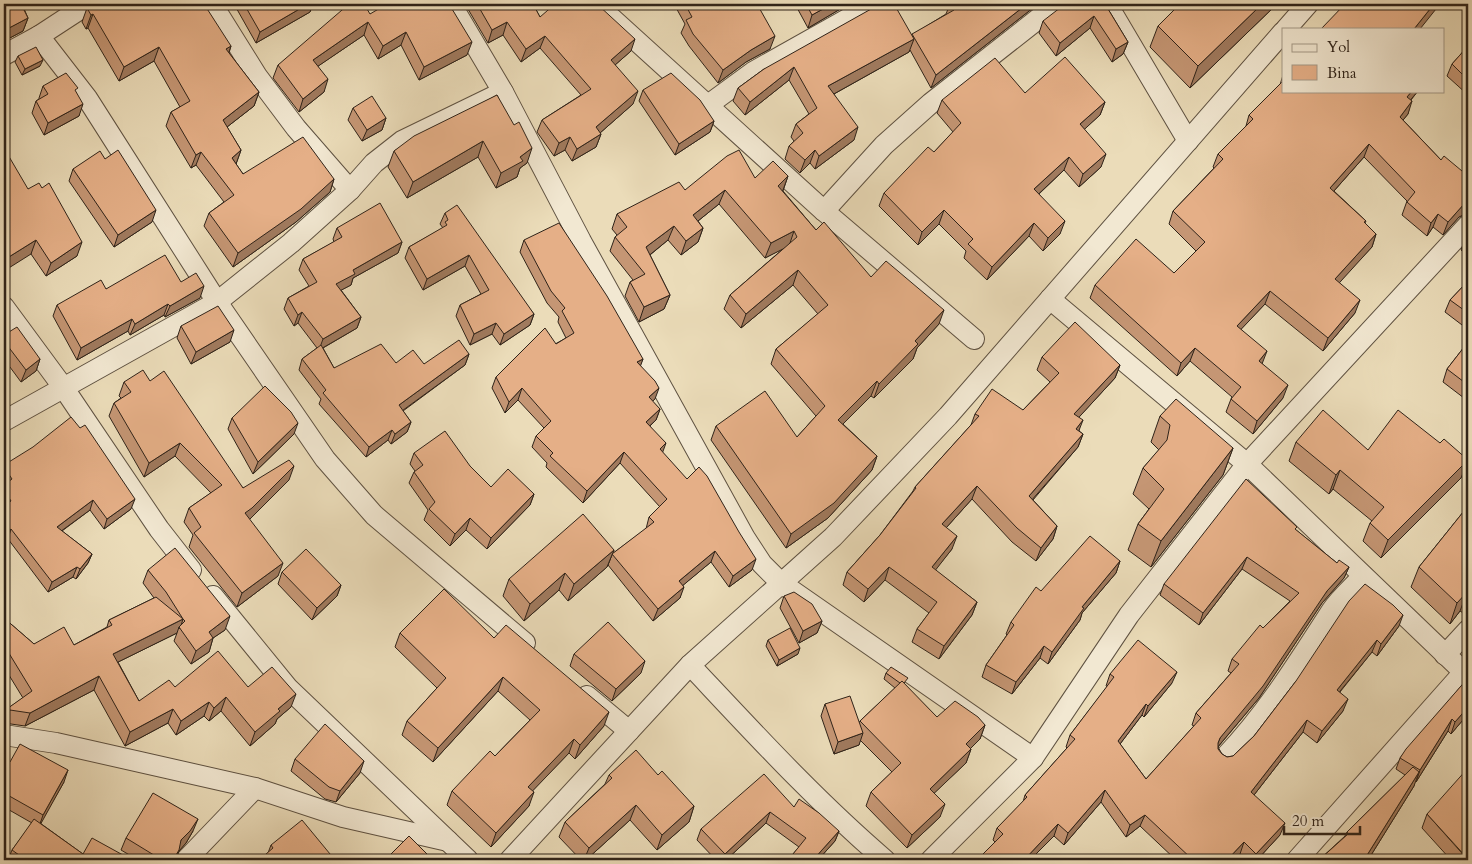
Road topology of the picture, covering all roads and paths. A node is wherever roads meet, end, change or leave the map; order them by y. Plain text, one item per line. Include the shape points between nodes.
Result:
1 (88, 4) edge
2 (212, 4) edge
3 (451, 4) edge
4 (596, 4) edge
5 (874, 4) edge
6 (1057, 4) edge
7 (1107, 4) edge
8 (1308, 4) edge
9 (1287, 28) edge
10 (1282, 33) edge
11 (39, 36) junction
12 (4, 55) edge
13 (502, 92) junction
14 (708, 105) junction
15 (1188, 141) junction
16 (350, 190) junction
17 (824, 211) junction
18 (1468, 224) edge
19 (1050, 299) junction
20 (217, 302) junction
21 (4, 307) edge
22 (974, 339) dead end
23 (63, 387) junction
24 (4, 421) edge
25 (1247, 464) junction
26 (1363, 576) junction
27 (781, 583) junction
28 (1468, 630) edge
29 (539, 654) edge
30 (1445, 655) junction
31 (690, 665) junction
32 (1466, 674) edge
33 (576, 686) edge
34 (629, 731) junction
35 (4, 735) edge
36 (1225, 757) edge
37 (1033, 758) junction
38 (255, 788) junction
39 (448, 841) junction
40 (186, 860) edge
41 (468, 860) edge
42 (511, 860) edge
43 (885, 860) edge
44 (931, 860) edge
45 (1297, 860) edge

1 - 11 street
2 - 16 street via 257,76 296,128
3 - 13 street
4 - 14 street
5 - 14 street via 753,72
6 - 17 street via 931,103 884,145
7 - 15 street
8 - 9 street
10 - 15 street
11 - 12 street
11 - 20 street via 87,98
13 - 16 street via 402,141 374,163
13 - 27 street via 580,241 745,538 762,564
14 - 17 street
15 - 19 street
16 - 20 street via 291,243
17 - 22 street
18 - 25 street
19 - 25 street
19 - 27 street via 948,416 833,537
20 - 23 street
20 - 29 street via 325,459 374,515
21 - 23 street
23 - 24 street
23 - 39 street via 158,529 288,688
25 - 26 street
25 - 37 street via 1129,615
26 - 30 street
26 - 36 street via 1333,609 1282,686
27 - 31 street
27 - 37 street
28 - 30 street
30 - 32 street
31 - 34 street
31 - 43 street via 780,761
32 - 45 street
33 - 34 street
34 - 42 street
35 - 38 street via 56,743
37 - 44 street
38 - 39 street via 342,817
38 - 40 street
39 - 41 street

